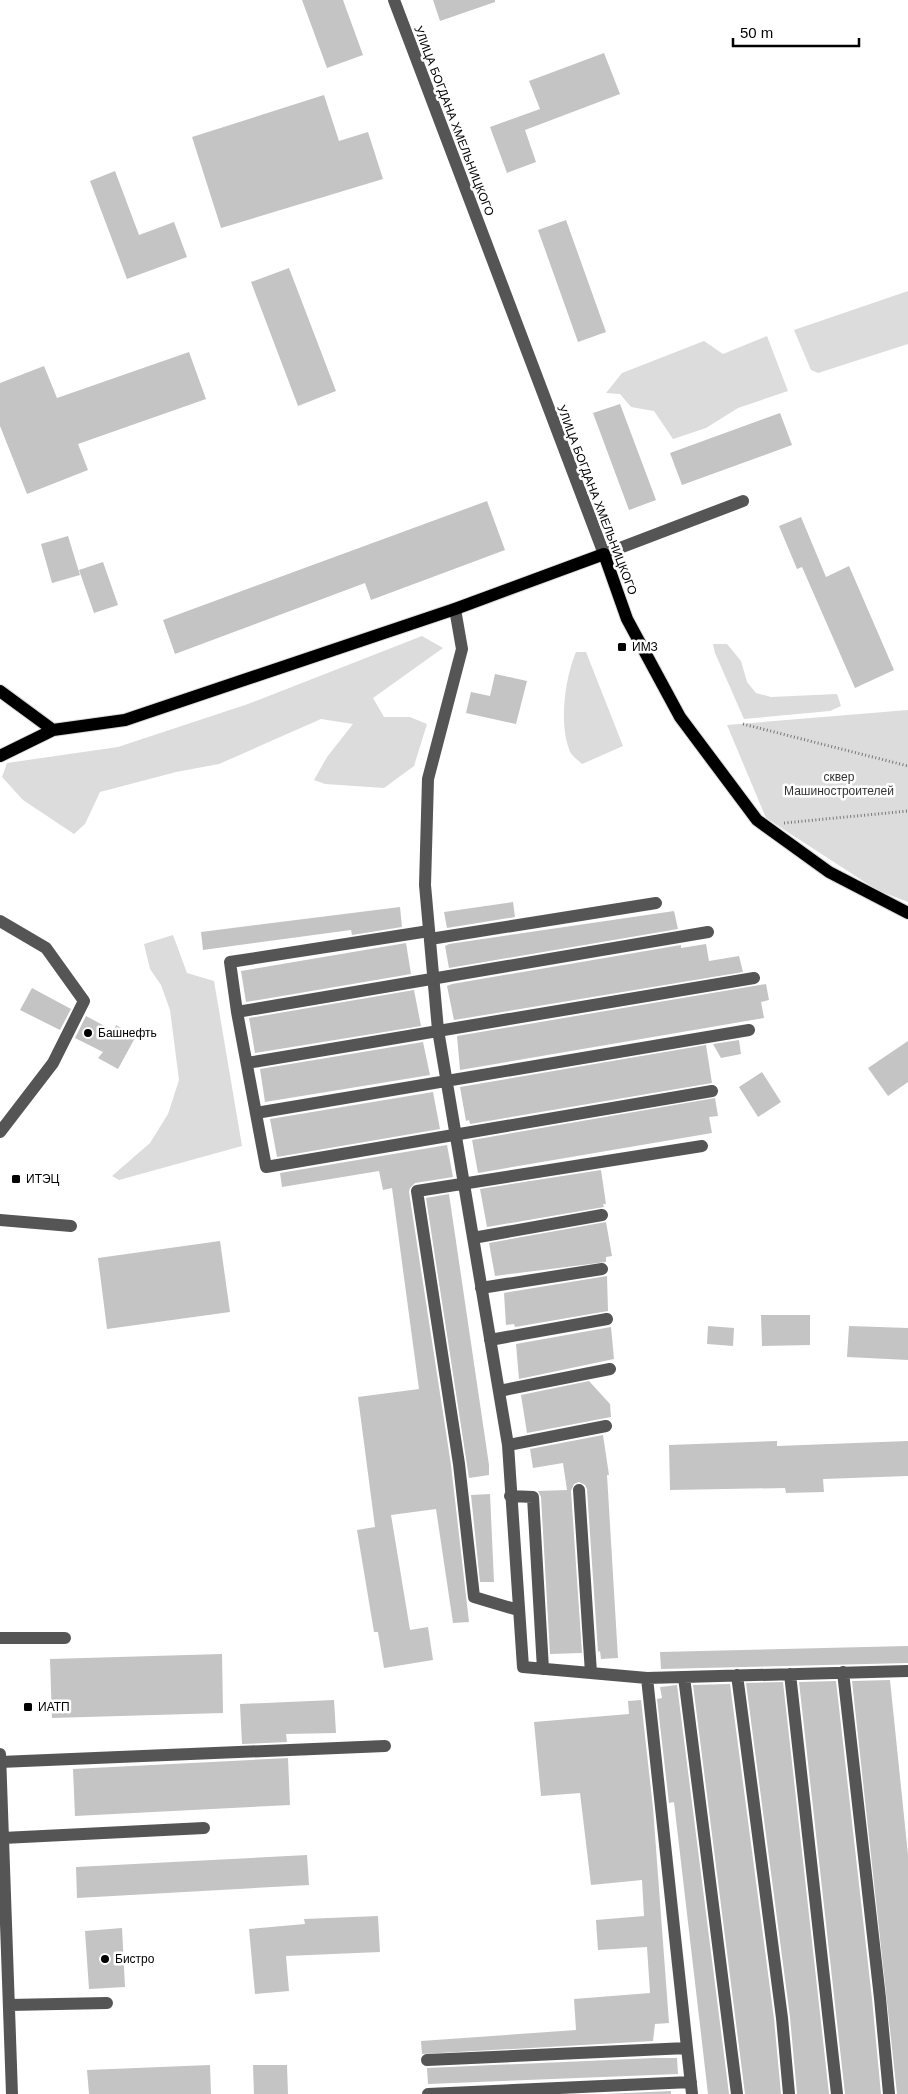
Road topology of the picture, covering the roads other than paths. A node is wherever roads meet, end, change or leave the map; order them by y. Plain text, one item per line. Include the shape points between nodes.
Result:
1 (394, 0) edge
2 (742, 501) dead end
3 (604, 554) junction
4 (455, 609) junction
5 (0, 691) edge
6 (53, 730) junction
7 (0, 756) edge
8 (656, 903) dead end
9 (908, 913) edge
10 (0, 921) edge
11 (708, 932) dead end
12 (429, 935) junction
13 (433, 978) junction
14 (754, 978) dead end
15 (237, 1012) junction
16 (438, 1030) junction
17 (749, 1030) dead end
18 (246, 1062) junction
19 (446, 1080) junction
20 (712, 1091) dead end
21 (256, 1113) junction
22 (0, 1132) edge
23 (455, 1134) junction
24 (702, 1146) dead end
25 (464, 1185) junction
26 (602, 1216) dead end
27 (0, 1220) edge
28 (71, 1226) dead end
29 (473, 1238) junction
30 (602, 1269) dead end
31 (481, 1288) junction
32 (607, 1318) dead end
33 (490, 1340) junction
34 (610, 1369) dead end
35 (499, 1391) junction
36 (606, 1426) dead end
37 (508, 1445) junction
38 (579, 1490) dead end
39 (510, 1496) junction
40 (518, 1610) junction
41 (0, 1638) edge
42 (65, 1638) dead end
43 (544, 1669) junction
44 (908, 1671) edge
45 (843, 1672) junction
46 (591, 1673) junction
47 (790, 1674) junction
48 (737, 1675) junction
49 (684, 1677) junction
50 (647, 1678) junction
51 (385, 1746) dead end
52 (0, 1753) edge
53 (0, 1762) edge
54 (204, 1828) dead end
55 (3, 1838) junction
56 (107, 2003) dead end
57 (9, 2005) junction
58 (687, 2048) junction
59 (427, 2060) dead end
60 (691, 2088) edge
61 (452, 2093) edge
62 (12, 2094) edge
63 (428, 2094) edge
64 (737, 2094) edge
65 (789, 2094) edge
66 (838, 2094) edge
67 (889, 2094) edge

1 - 3 street, УЛИЦА БОГДАНА ХМЕЛЬНИЦКОГО
2 - 3 street
3 - 4 main road
3 - 9 main road, УЛИЦА БОГДАНА ХМЕЛЬНИЦКОГО via 627,619 680,717 757,820 829,872
4 - 6 main road via 125,720
4 - 12 street via 462,649 428,779 425,885
5 - 6 main road
6 - 7 main road
8 - 12 street
10 - 22 street via 46,948 84,1001 53,1063
11 - 13 street
12 - 13 street
12 - 15 street via 230,962
13 - 15 street
13 - 16 street
14 - 16 street
15 - 18 street
16 - 18 street
16 - 19 street
17 - 19 street
18 - 21 street
19 - 21 street
19 - 23 street
20 - 23 street
21 - 23 street via 266,1167
23 - 25 street
24 - 25 street
25 - 29 street
25 - 40 street via 418,1191 459,1464 474,1597
26 - 29 street
27 - 28 street
29 - 31 street
30 - 31 street
31 - 33 street
32 - 33 street
33 - 35 street
34 - 35 street
35 - 37 street
36 - 37 street
37 - 39 street
38 - 46 street
39 - 40 street
39 - 43 street via 533,1497
40 - 43 street via 523,1667
41 - 42 street
43 - 46 street
44 - 45 street
45 - 47 street
45 - 67 street
46 - 50 street
47 - 48 street
47 - 66 street
48 - 49 street
48 - 65 street
49 - 50 street
49 - 64 street
50 - 58 street
51 - 53 street
52 - 53 street
53 - 55 street
54 - 55 street
55 - 57 street
56 - 57 street
57 - 62 street
58 - 59 street
58 - 60 street
60 - 61 street
61 - 63 street

